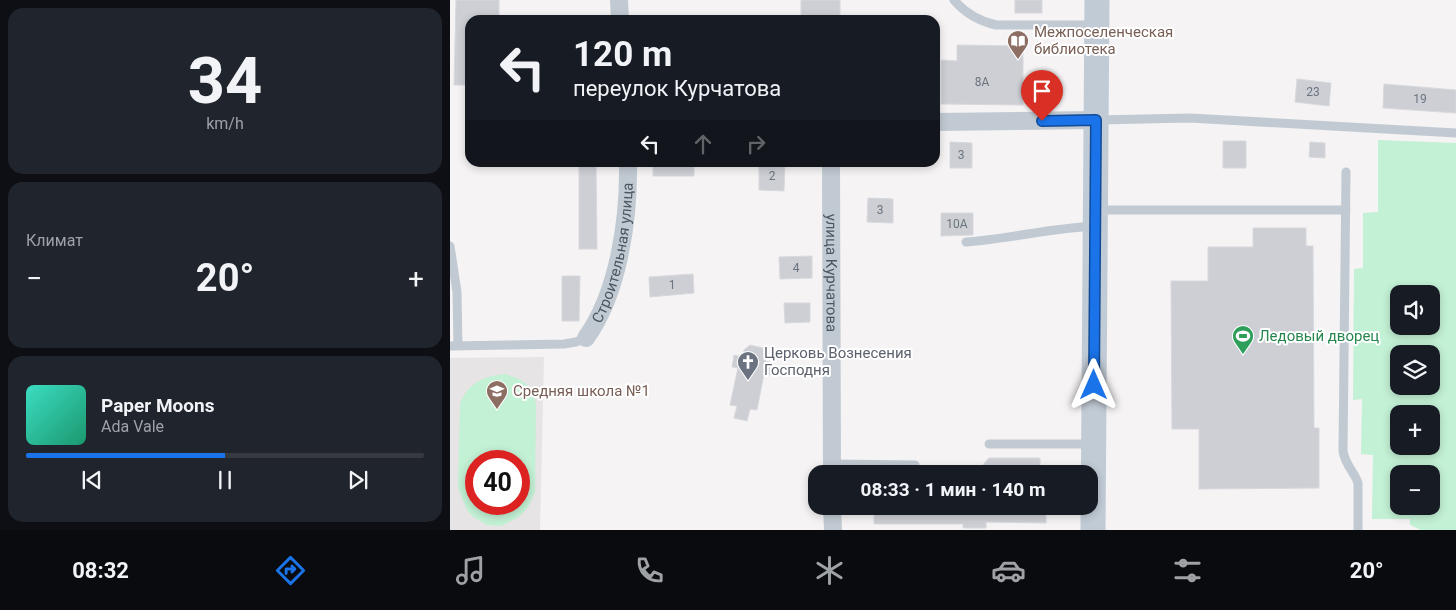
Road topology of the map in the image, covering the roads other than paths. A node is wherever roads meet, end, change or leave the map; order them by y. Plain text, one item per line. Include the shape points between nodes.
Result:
1 (619, 0) edge
2 (954, 0) edge
3 (1096, 0) edge
4 (620, 15) edge
5 (1096, 25) junction
6 (1096, 120) junction
7 (940, 122) edge
8 (1456, 134) edge
9 (628, 167) edge
10 (831, 167) edge
11 (1346, 172) dead end
12 (1346, 210) junction
13 (1095, 218) junction
14 (966, 242) dead end
15 (450, 246) edge
16 (586, 338) joint
17 (454, 346) edge
18 (989, 444) dead end
19 (1094, 444) junction
20 (832, 465) edge
21 (832, 515) edge
22 (833, 530) edge
23 (1094, 530) edge
24 (1358, 530) edge

1 - 4 street
2 - 5 lane via 982,22
3 - 5 street
5 - 6 street
6 - 7 street
6 - 8 lane via 1190,118
6 - 13 street
9 - 16 street, Строительная улица via 620,251 608,295 596,324
10 - 20 street, улица Курчатова
11 - 12 lane
12 - 13 lane
12 - 24 lane via 1343,451 1358,483
13 - 14 lane via 1065,227
13 - 19 street
15 - 17 lane via 457,292
16 - 17 lane via 564,344
18 - 19 lane
19 - 23 street
21 - 22 street

